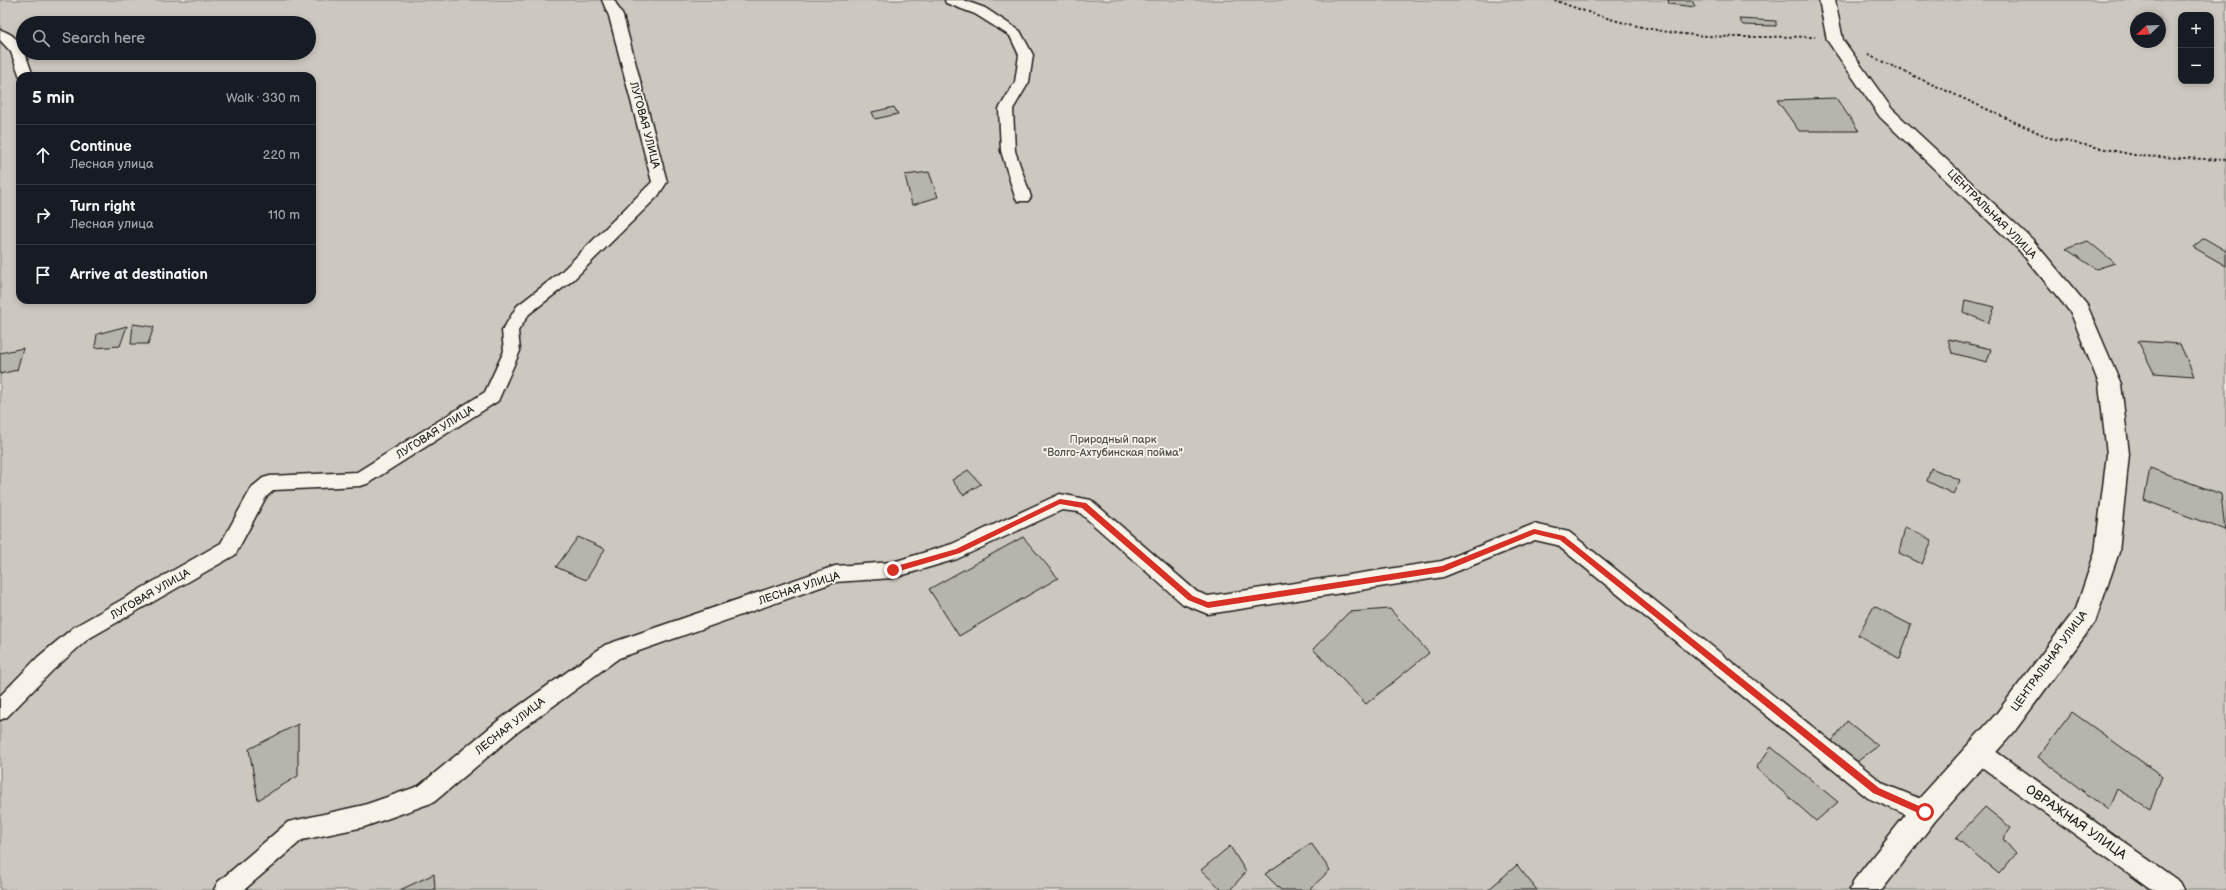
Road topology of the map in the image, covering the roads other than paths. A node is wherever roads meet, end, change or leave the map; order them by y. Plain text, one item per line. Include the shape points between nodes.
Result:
1 (608, 0) edge
2 (951, 0) edge
3 (1827, 0) edge
4 (0, 34) edge
5 (16, 48) edge
6 (22, 60) edge
7 (25, 72) edge
8 (1023, 197) dead end
9 (0, 710) edge
10 (1980, 753) junction
11 (1925, 812) junction
12 (226, 890) edge
13 (1864, 890) edge
14 (2172, 890) edge

1 - 9 street, ЛУГОВАЯ УЛИЦА via 616,16 660,182 567,276 523,310 510,331 512,351 492,396 360,479 270,483 259,492 228,549 82,633 45,664
2 - 8 street via 980,11 1014,34 1026,55 1022,82 1006,109 1008,151
3 - 10 street, ЦЕНТРАЛЬНАЯ УЛИЦА via 1834,34 1886,113 2025,244 2080,310 2110,384 2118,454 2107,552 2086,614
4 - 5 street via 12,40
6 - 7 street
10 - 11 street, ЦЕНТРАЛЬНАЯ УЛИЦА
10 - 14 street, ОВРАЖНАЯ УЛИЦА
11 - 12 street, ЛЕСНАЯ УЛИЦА via 1876,791 1562,538 1534,532 1443,569 1208,605 1190,598 1084,505 1060,502 957,551 893,570 835,574 612,651 507,726 426,794 364,816 296,830
11 - 13 street, ЦЕНТРАЛЬНАЯ УЛИЦА

